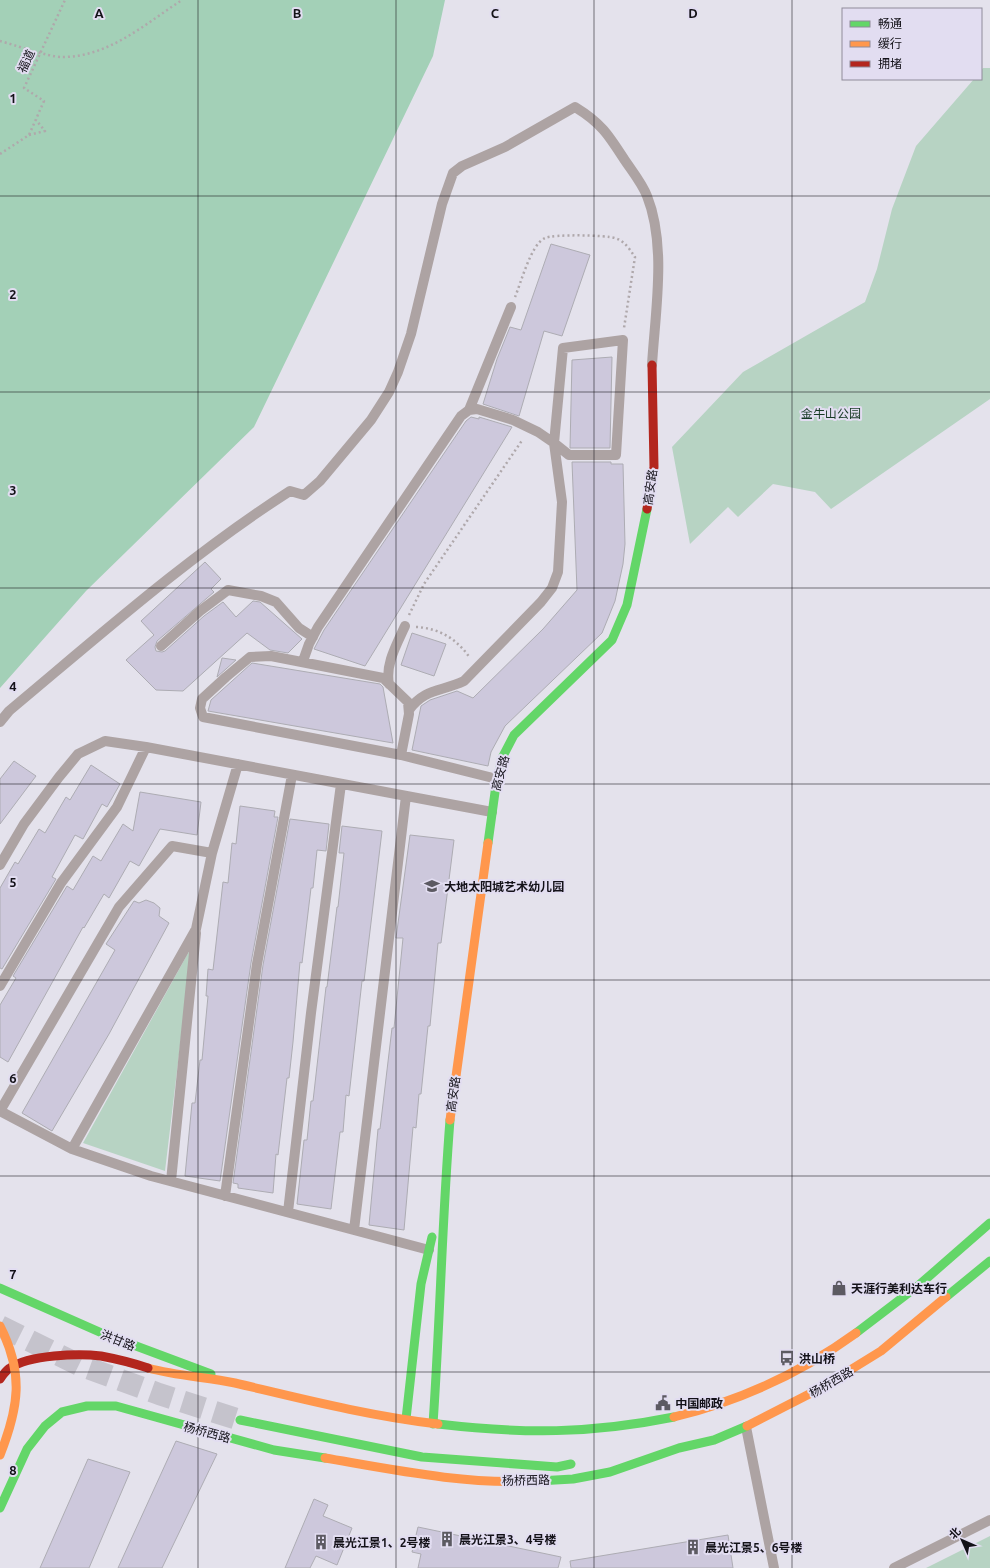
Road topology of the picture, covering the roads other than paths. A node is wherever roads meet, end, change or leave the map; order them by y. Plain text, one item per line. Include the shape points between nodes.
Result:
1 (511, 307) road end
2 (652, 365) joint
3 (469, 410) junction
4 (554, 443) junction
5 (405, 626) road end
6 (313, 637) junction
7 (161, 646) dead end
8 (304, 661) junction
9 (389, 684) junction
10 (409, 710) junction
11 (0, 722) edge
12 (146, 747) junction
13 (401, 755) junction
14 (238, 764) junction
15 (292, 775) junction
16 (497, 779) junction
17 (341, 784) junction
18 (406, 796) junction
19 (492, 812) junction
20 (212, 853) junction
21 (0, 865) edge
22 (196, 929) junction
23 (0, 986) edge
24 (72, 1149) junction
25 (171, 1181) junction
26 (225, 1196) junction
27 (443, 1204) junction
28 (288, 1212) junction
29 (990, 1223) edge
30 (354, 1230) junction
31 (429, 1250) junction
32 (990, 1261) edge
33 (0, 1288) edge
34 (0, 1326) edge
35 (0, 1379) edge
36 (239, 1384) junction
37 (240, 1420) tunnel mouth
38 (406, 1420) junction
39 (433, 1424) junction
40 (746, 1427) junction
41 (679, 1448) junction
42 (0, 1455) edge
43 (626, 1456) dead end
44 (580, 1463) dead end
45 (0, 1508) edge
46 (990, 1520) edge
47 (774, 1568) edge
48 (894, 1568) edge

1 - 3 lane
2 - 11 lane via 658,262 652,213 646,194 609,136 594,119 575,107 453,173 442,204 411,334 398,372 371,420 320,481 304,495 290,491 194,558 9,711
2 - 16 main road, 高安路 via 654,467 627,605 612,640 514,735 502,758
3 - 4 lane via 477,409 530,428
3 - 6 lane via 461,416 448,434
4 - 4 lane via 569,455 616,456 623,340 563,348
4 - 10 lane via 562,502 558,572 552,588 464,681 448,688 431,691 417,699
5 - 9 lane via 389,665
6 - 7 lane via 300,628 276,602 261,596 228,590
6 - 8 lane
8 - 9 lane via 383,678
8 - 13 lane via 271,656 250,657 202,699 200,708 203,717
9 - 10 lane via 408,702
10 - 13 lane
12 - 14 lane
12 - 21 lane via 105,741 78,754 24,824
12 - 23 lane via 117,807 61,883
13 - 16 lane
14 - 15 lane
14 - 20 lane
15 - 17 lane
15 - 26 lane via 258,964
16 - 19 main road, 高安路
17 - 18 lane
17 - 28 lane
18 - 19 lane
18 - 30 lane
19 - 27 main road, 高安路 via 450,1117
20 - 22 lane
20 - 24 lane via 172,846 119,908 0,1111
22 - 24 lane
22 - 25 lane
24 - 25 lane
25 - 26 lane
26 - 28 lane
27 - 31 main road, 高安路
27 - 39 main road, 高安路
28 - 30 lane
29 - 39 main road via 928,1278 855,1336 792,1374 760,1390 719,1405 640,1424 581,1431 517,1431
30 - 31 lane
31 - 38 main road, 高安路 via 421,1284
32 - 40 main road, 杨桥西路 via 881,1351 821,1388
33 - 36 main road, 洪甘路 via 72,1322 155,1355
34 - 42 main road, bridge via 14,1354 19,1379 9,1434
35 - 36 main road via 12,1365 86,1354 173,1374
36 - 38 main road
37 - 44 main road via 422,1457 557,1467
38 - 39 main road
40 - 41 main road, 杨桥西路 via 714,1440
40 - 47 lane
41 - 43 main road
41 - 45 main road, 杨桥西路 via 610,1472 573,1479 518,1482 440,1476 274,1450 116,1406 87,1406 62,1412 46,1426 27,1449
46 - 48 lane

